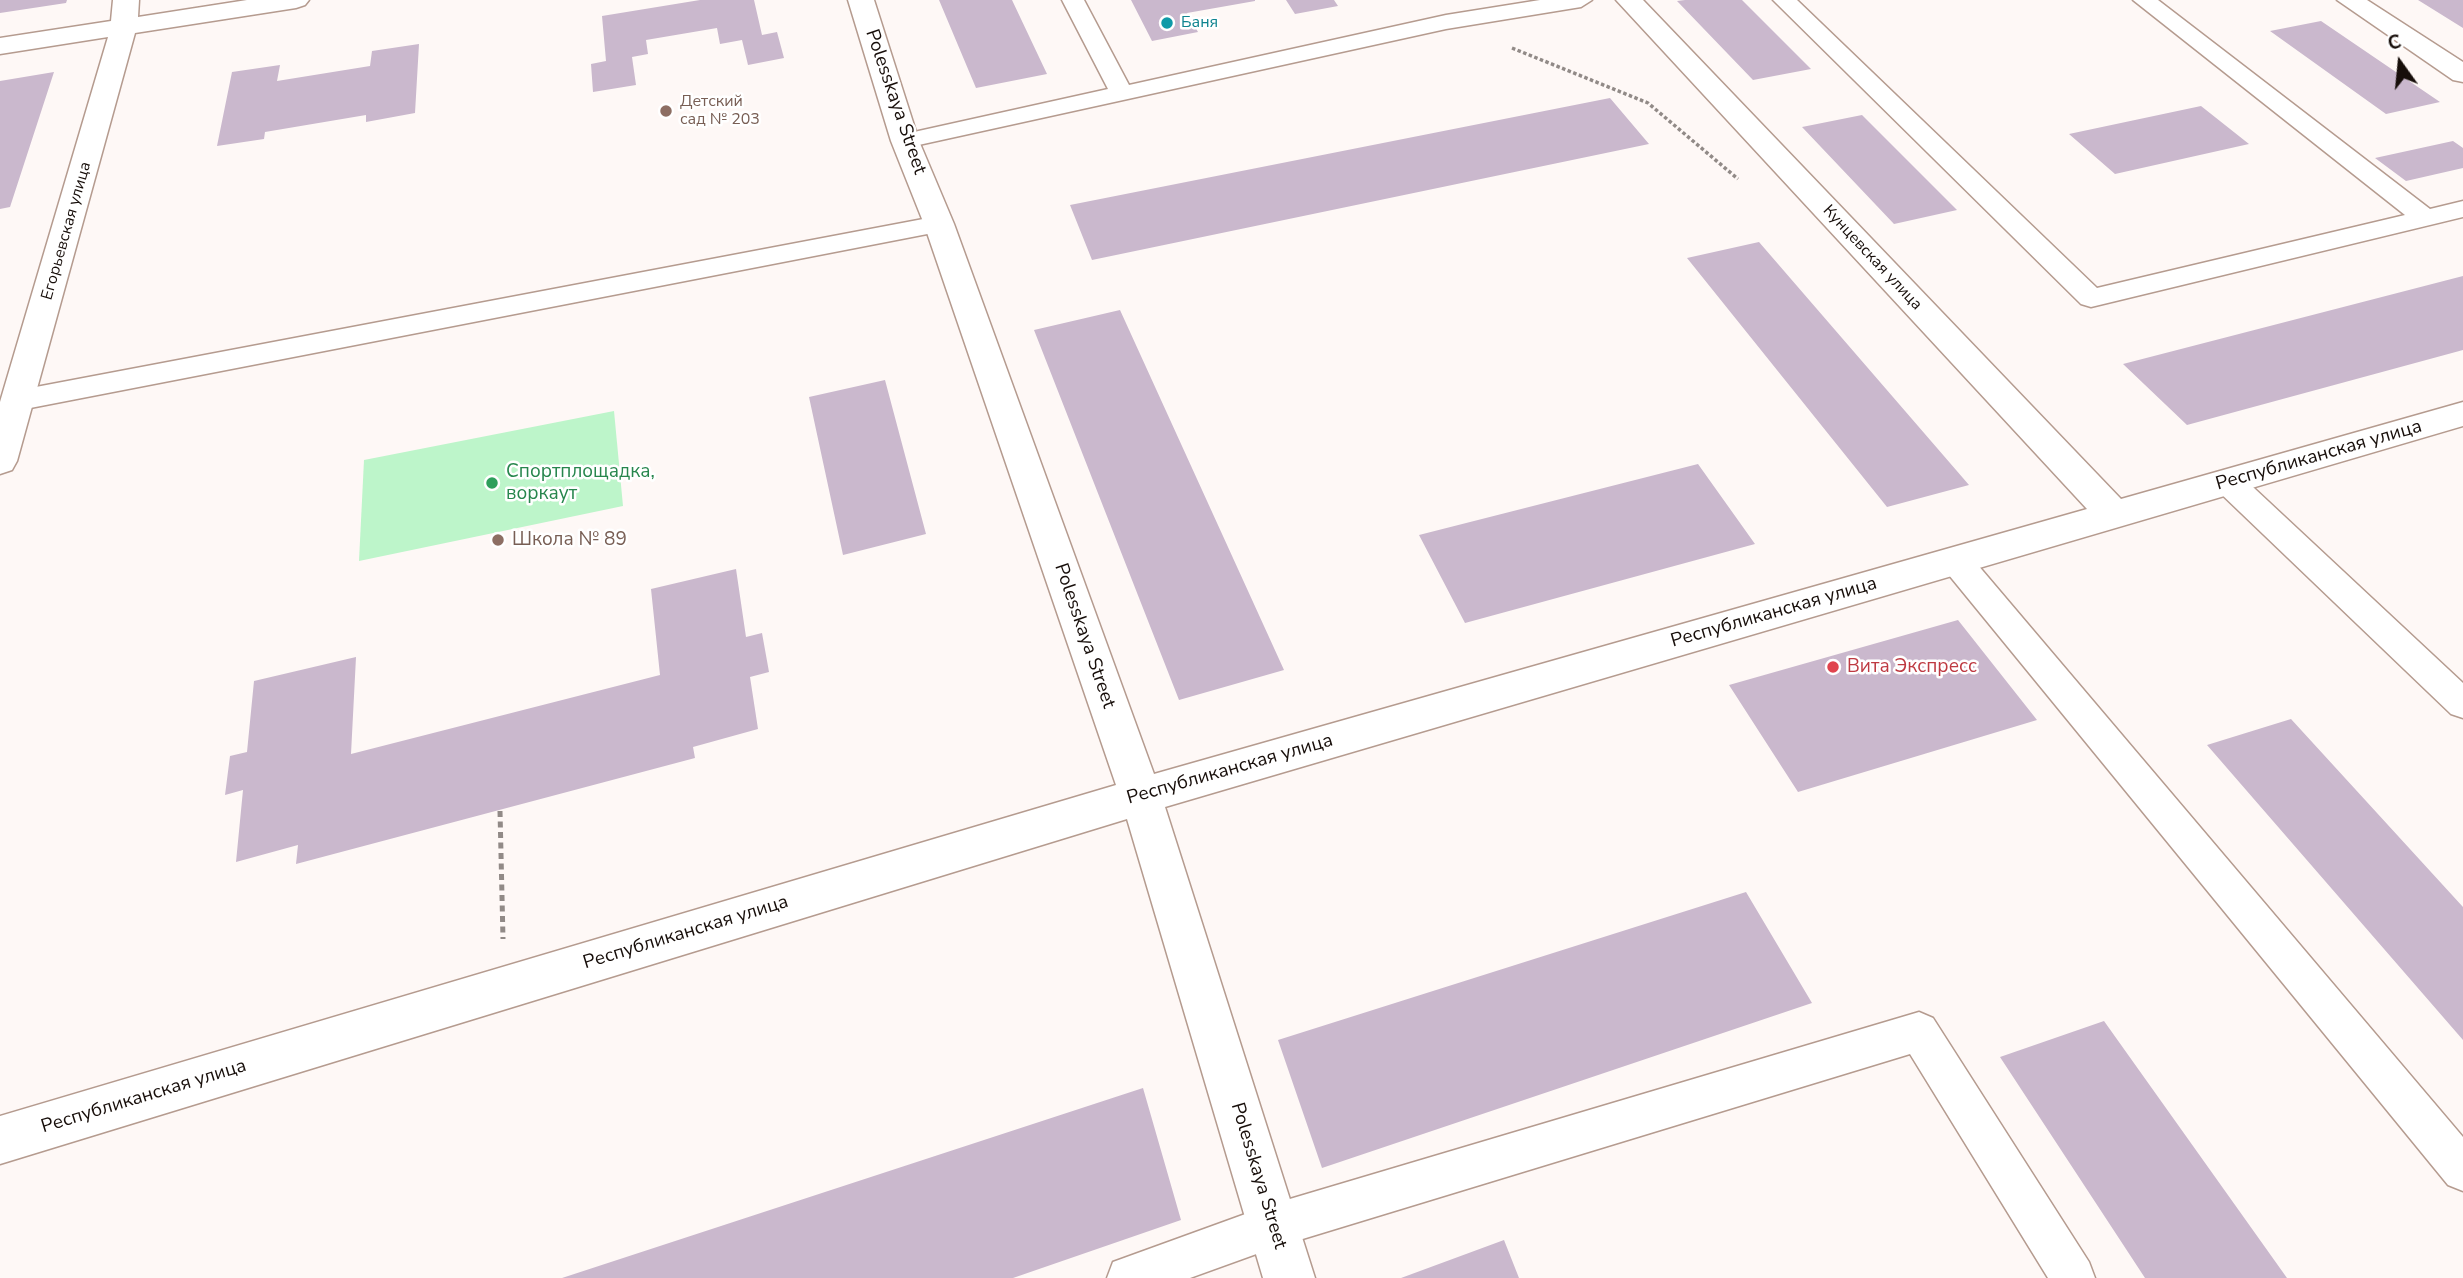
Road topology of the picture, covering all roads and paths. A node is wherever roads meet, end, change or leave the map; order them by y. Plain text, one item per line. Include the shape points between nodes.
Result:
1 (296, 0) edge
2 (861, 0) edge
3 (1073, 0) edge
4 (1581, 0) edge
5 (1629, 0) edge
6 (1784, 0) edge
7 (2144, 0) edge
8 (2350, 0) edge
9 (125, 13) edge
10 (1446, 22) junction
11 (0, 46) edge
12 (2463, 74) edge
13 (1122, 93) junction
14 (905, 141) junction
15 (1739, 180) dead end
16 (2463, 209) edge
17 (2426, 218) junction
18 (939, 224) junction
19 (20, 400) junction
20 (2463, 414) edge
21 (0, 461) edge
22 (2228, 482) junction
23 (2115, 516) junction
24 (1955, 560) junction
25 (2463, 704) edge
26 (1141, 796) junction
27 (500, 811) dead end
28 (504, 988) junction
29 (0, 1140) edge
30 (2463, 1170) edge
31 (1273, 1226) junction
32 (1129, 1278) edge
33 (1289, 1278) edge
34 (2073, 1278) edge

1 - 9 street
2 - 14 street, Polesskaya Street
3 - 13 lane
4 - 10 lane
5 - 23 street, Кунцевская улица
6 - 17 lane via 2091,298
7 - 17 lane
8 - 12 street
9 - 11 street
9 - 19 street, Егорьевская улица
10 - 13 lane
10 - 15 path via 1648,103
13 - 14 lane
14 - 18 street, Polesskaya Street
16 - 17 lane
18 - 19 lane
18 - 26 street, Polesskaya Street
19 - 21 street, Егорьевская улица
20 - 22 street, Республиканская улица
22 - 23 street, Республиканская улица
22 - 25 lane
23 - 24 street, Республиканская улица
24 - 26 street, Республиканская улица
24 - 30 lane
26 - 28 street, Республиканская улица
26 - 31 street, Polesskaya Street
27 - 28 path
28 - 29 street, Республиканская улица
31 - 32 lane
31 - 33 street, Polesskaya Street
31 - 34 lane via 1919,1032

